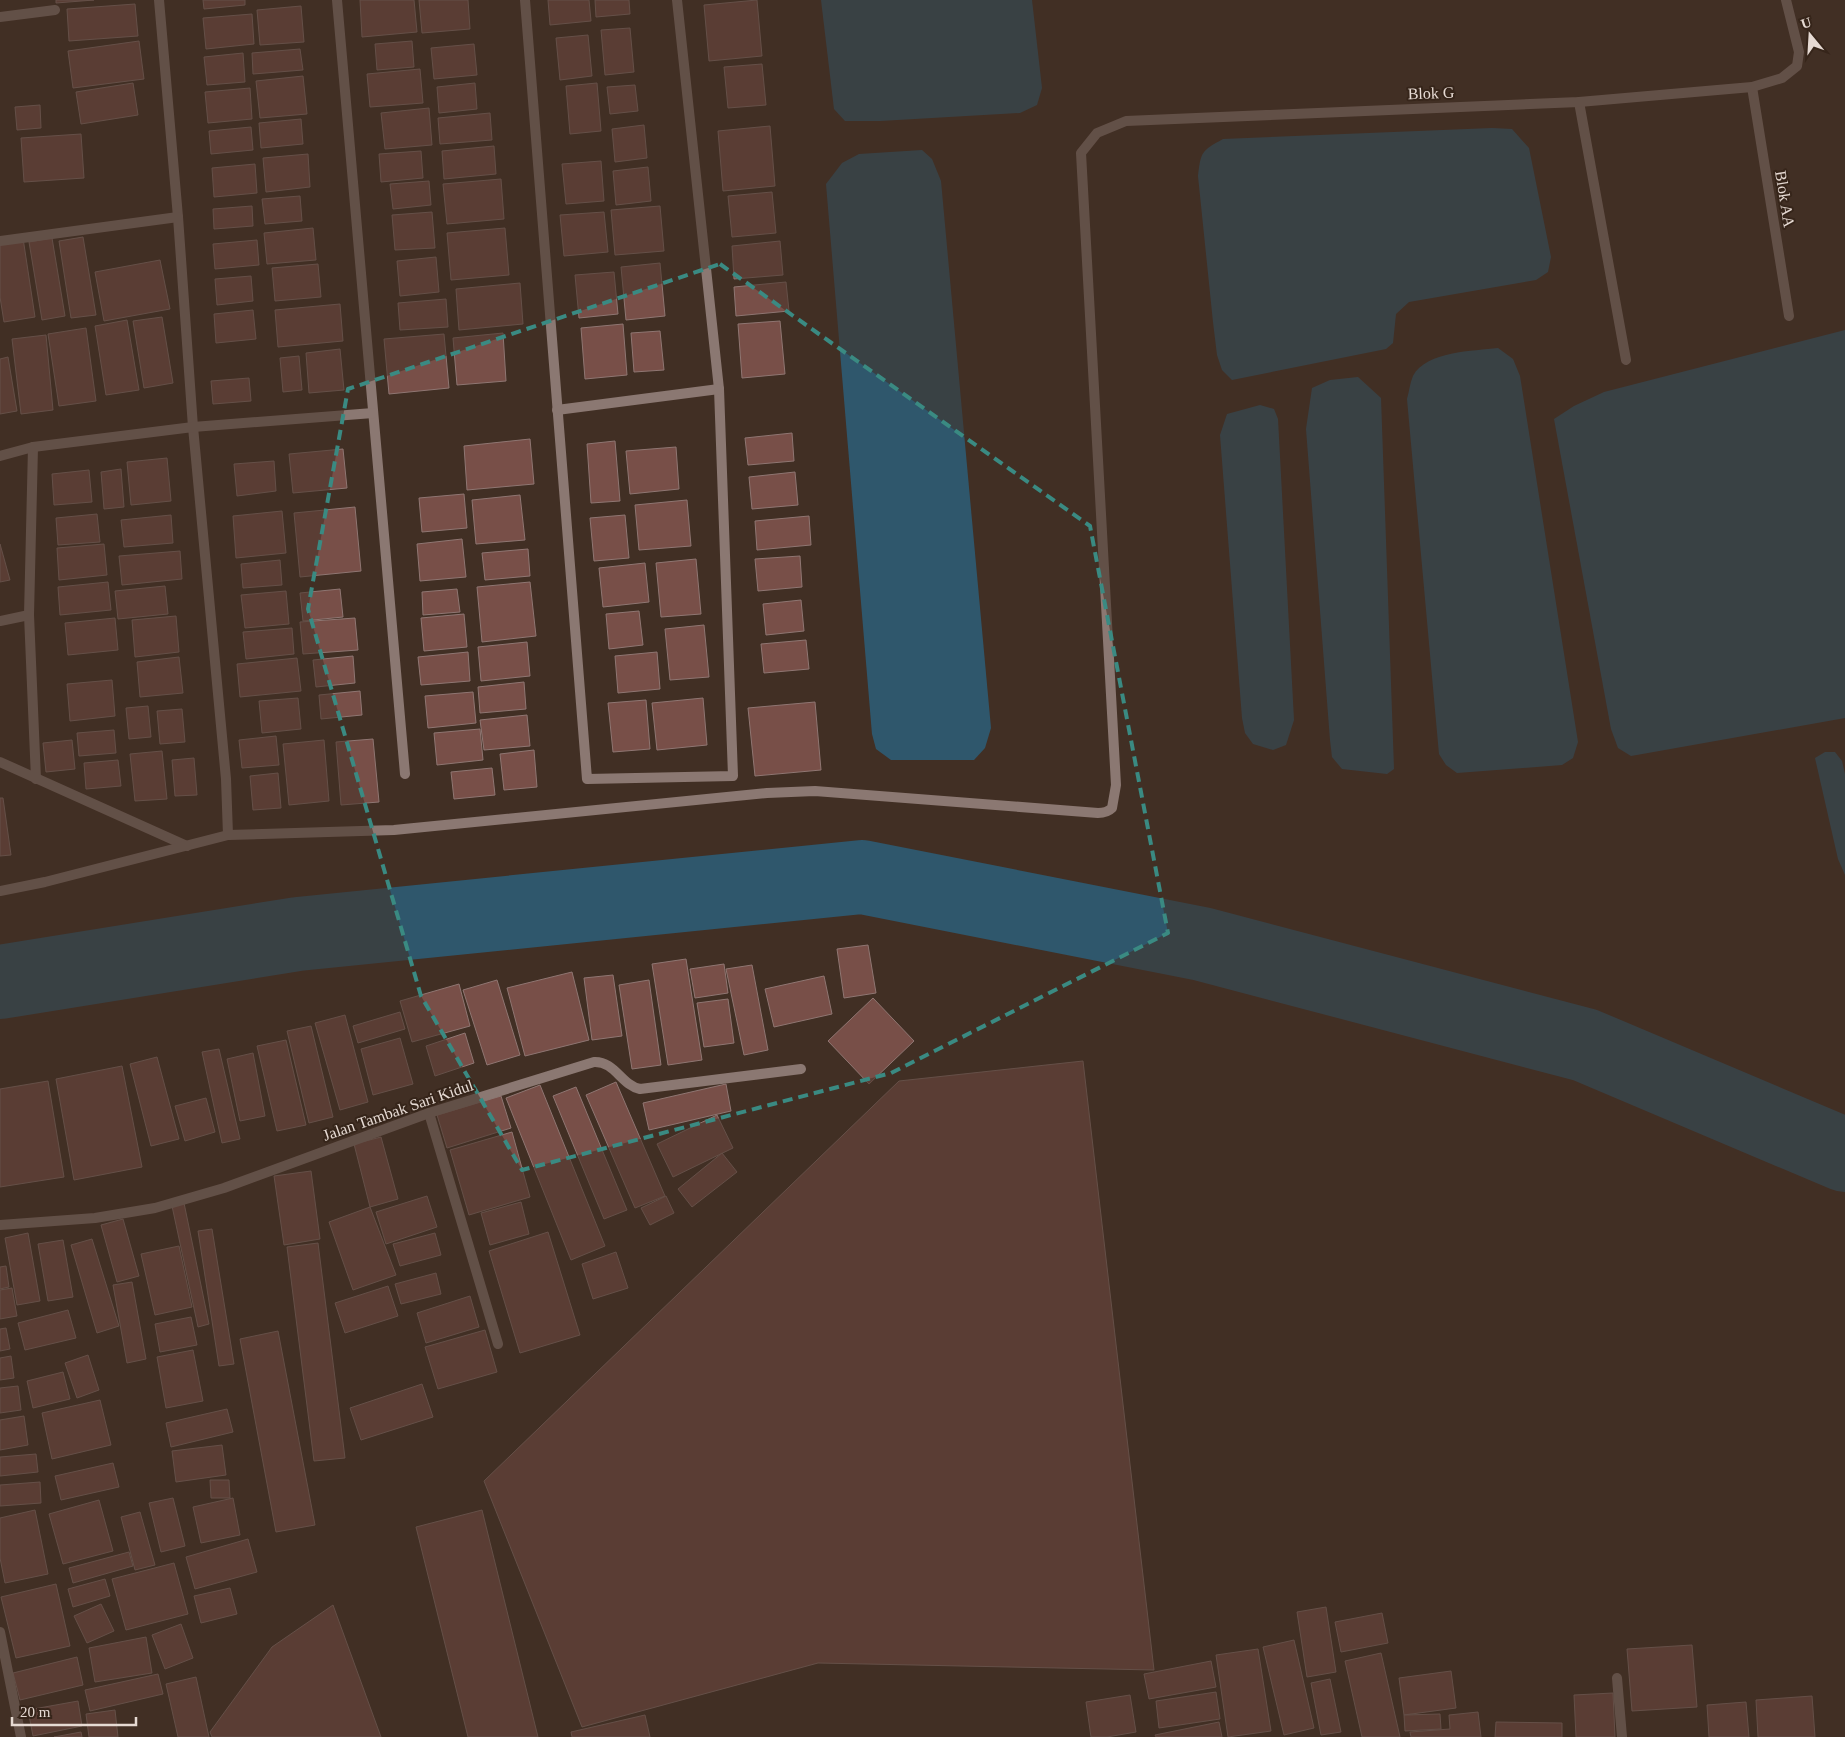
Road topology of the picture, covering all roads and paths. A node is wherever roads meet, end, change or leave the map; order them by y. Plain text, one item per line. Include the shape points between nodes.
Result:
1 (159, 0) edge
2 (337, 0) edge
3 (524, 0) edge
4 (677, 0) edge
5 (1786, 0) edge
6 (56, 10) dead end
7 (0, 17) edge
8 (1752, 87) junction
9 (1579, 102) junction
10 (178, 216) junction
11 (0, 241) edge
12 (1789, 316) dead end
13 (1626, 360) dead end
14 (719, 389) junction
15 (557, 410) junction
16 (373, 412) junction
17 (193, 427) junction
18 (33, 447) junction
19 (0, 456) edge
20 (29, 615) junction
21 (0, 621) edge
22 (0, 762) edge
23 (405, 774) dead end
24 (36, 778) junction
25 (228, 835) junction
26 (186, 846) junction
27 (0, 891) edge
28 (801, 1069) dead end
29 (429, 1113) junction
30 (0, 1226) edge
31 (498, 1344) dead end
32 (0, 1632) edge
33 (1617, 1678) dead end
34 (21, 1737) edge
35 (1622, 1737) edge

1 - 10 street
2 - 16 street
3 - 15 street
4 - 14 street
5 - 8 street, Blok G via 1799,52 1797,66 1772,82
6 - 7 street
8 - 9 street, Blok G
8 - 12 street, Blok AA
9 - 13 street
9 - 25 street, Blok G via 1126,121 1096,133 1081,153 1116,785 1109,811 1098,813 815,791 394,830
10 - 11 street
10 - 17 street
14 - 15 street
14 - 15 street via 733,776 586,779
16 - 17 street
16 - 23 street
17 - 18 street
17 - 25 street via 226,780
18 - 19 street
18 - 20 street
20 - 21 street
20 - 24 street
22 - 24 street
24 - 26 street
25 - 26 street
26 - 27 street
28 - 29 street, Jalan Tambak Sari Kidul via 640,1089 626,1082 607,1064 594,1062
29 - 30 street, Jalan Tambak Sari Kidul via 224,1188 155,1208 95,1218
29 - 31 street
32 - 34 street
33 - 35 street

